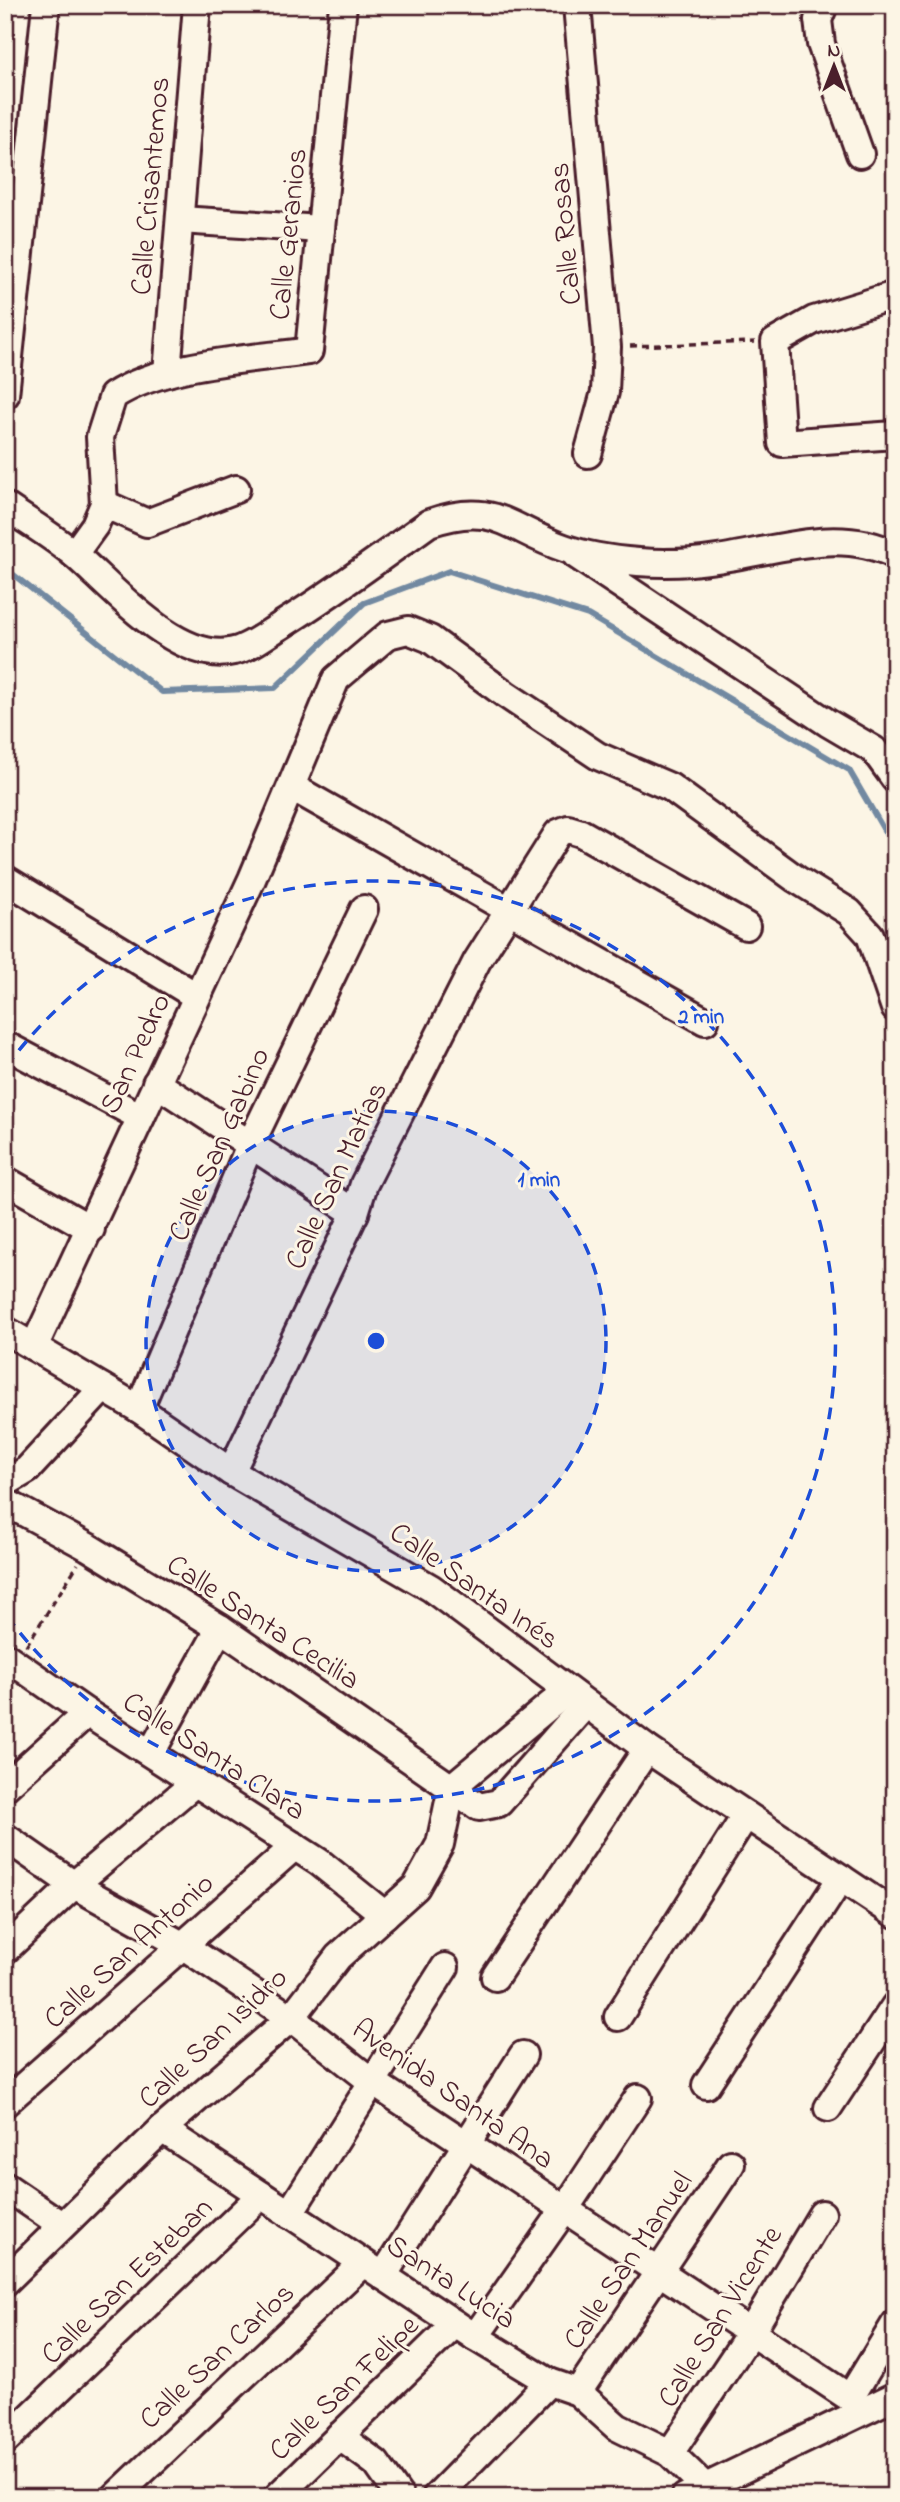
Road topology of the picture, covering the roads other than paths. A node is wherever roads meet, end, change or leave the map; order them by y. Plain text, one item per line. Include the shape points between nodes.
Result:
1 (46, 5) edge
2 (197, 5) edge
3 (343, 5) edge
4 (577, 5) edge
5 (824, 5) edge
6 (860, 154) dead end
7 (180, 220) junction
8 (321, 229) junction
9 (895, 295) edge
10 (167, 373) junction
11 (5, 396) edge
12 (895, 435) edge
13 (588, 454) dead end
14 (236, 489) dead end
15 (104, 504) junction
16 (5, 506) edge
17 (566, 549) junction
18 (74, 554) junction
19 (895, 555) edge
20 (895, 779) edge
21 (292, 787) junction
22 (5, 879) edge
23 (364, 909) dead end
24 (508, 910) junction
25 (746, 926) dead end
26 (196, 996) junction
27 (895, 1008) edge
28 (705, 1021) dead end
29 (5, 1045) edge
30 (156, 1083) junction
31 (141, 1117) junction
32 (250, 1144) junction
33 (5, 1180) edge
34 (355, 1213) junction
35 (91, 1229) junction
36 (5, 1330) edge
37 (34, 1346) junction
38 (103, 1388) junction
39 (139, 1409) junction
40 (231, 1472) junction
41 (5, 1483) edge
42 (5, 1502) edge
43 (220, 1628) junction
44 (10, 1659) edge
45 (576, 1698) junction
46 (87, 1713) junction
47 (647, 1749) junction
48 (151, 1753) junction
49 (195, 1782) junction
50 (5, 1787) edge
51 (452, 1787) junction
52 (746, 1815) junction
53 (5, 1837) edge
54 (295, 1846) junction
55 (841, 1878) junction
56 (74, 1885) junction
57 (895, 1914) edge
58 (385, 1915) junction
59 (182, 1945) junction
60 (5, 1950) edge
61 (445, 1967) dead end
62 (495, 1978) dead end
63 (895, 2006) edge
64 (618, 2017) dead end
65 (290, 2018) junction
66 (523, 2055) dead end
67 (371, 2081) junction
68 (706, 2085) dead end
69 (638, 2098) dead end
70 (5, 2103) edge
71 (828, 2108) dead end
72 (162, 2129) junction
73 (466, 2144) junction
74 (731, 2164) dead end
75 (5, 2186) edge
76 (261, 2195) junction
77 (565, 2209) junction
78 (289, 2214) junction
79 (822, 2214) dead end
80 (62, 2225) junction
81 (373, 2269) junction
82 (659, 2271) junction
83 (5, 2282) edge
84 (895, 2324) edge
85 (465, 2330) junction
86 (751, 2332) junction
87 (549, 2382) junction
88 (578, 2392) junction
89 (895, 2396) edge
90 (856, 2404) junction
91 (339, 2436) junction
92 (5, 2441) edge
93 (670, 2453) junction
94 (695, 2491) edge
95 (115, 2497) edge
96 (277, 2497) edge
97 (400, 2497) edge
98 (436, 2497) edge

1 - 11 street
2 - 7 street, Calle Crisantemos
3 - 8 street, Calle Geranios
4 - 13 street, Calle Rosas via 607,347 605,392
5 - 6 street via 818,20 821,44
7 - 8 street
7 - 10 street, Calle Crisantemos
8 - 10 street, Calle Geranios via 309,351
9 - 12 street via 814,320 775,342 782,443
10 - 15 street, Calle Geranios via 113,396 100,437
14 - 15 street via 147,523
15 - 18 street
16 - 18 street
17 - 18 street via 491,516 477,512 451,516 429,523 267,634 234,651 209,652 185,645 146,617
17 - 19 street via 636,562 677,563 827,542 859,542
17 - 20 street via 874,750
21 - 24 street
21 - 26 street, San Pedro
21 - 27 street, San Pedro via 336,679 388,635 408,630 430,639 598,756 670,787 849,912 870,934
22 - 26 street
23 - 32 street, Calle San Gabino
24 - 25 street, Calle San Matías via 558,833 568,829
24 - 28 street
24 - 34 street, Calle San Matías via 477,961 363,1184
26 - 30 street, San Pedro
29 - 31 street
30 - 31 street, San Pedro
30 - 32 street
31 - 35 street, San Pedro
32 - 34 street
32 - 39 street, Calle San Gabino
33 - 35 street
34 - 40 street, Calle San Matías
35 - 37 street, San Pedro
36 - 37 street, Calle Santa Inés
37 - 38 street, Calle Santa Inés
38 - 39 street, Calle Santa Inés
38 - 41 street via 27,1470
39 - 40 street, Calle Santa Inés
40 - 45 street, Calle Santa Inés via 431,1588
42 - 43 street, Calle Santa Cecilia
43 - 48 street
43 - 51 street, Calle Santa Cecilia
44 - 46 street, Calle Santa Clara
45 - 47 street, Calle Santa Inés
45 - 51 street
45 - 51 street, Calle Santa Cecilia via 499,1803 479,1807
46 - 48 street, Calle Santa Clara
46 - 50 street
47 - 52 street, Calle Santa Inés
47 - 62 street
48 - 49 street, Calle Santa Clara
49 - 54 street, Calle Santa Clara
49 - 56 street
51 - 58 street, Calle San Isidro via 440,1844 416,1887
52 - 55 street, Calle Santa Inés
52 - 64 street
53 - 56 street, Avenida Santa Ana
54 - 58 street, Calle Santa Clara
54 - 59 street, Calle San Antonio
55 - 57 street, Calle Santa Inés
55 - 68 street
56 - 59 street, Avenida Santa Ana
56 - 60 street
58 - 65 street, Calle San Isidro via 338,1957
59 - 65 street, Avenida Santa Ana
59 - 70 street, Calle San Antonio
61 - 67 street
63 - 71 street
65 - 67 street, Avenida Santa Ana
65 - 72 street, Calle San Isidro
66 - 73 street, Calle San Carlos
67 - 73 street, Avenida Santa Ana
67 - 78 street
69 - 77 street, Calle San Felipe
72 - 76 street, Santa Lucia
72 - 80 street, Calle San Isidro
73 - 77 street, Avenida Santa Ana
73 - 81 street, Calle San Carlos
74 - 82 street, Calle San Manuel
75 - 80 street
76 - 78 street, Santa Lucia
76 - 92 street, Calle San Esteban
77 - 82 street, Avenida Santa Ana
77 - 85 street, Calle San Felipe
78 - 81 street, Santa Lucia
79 - 86 street, Calle San Vicente
80 - 83 street, Calle San Isidro
81 - 85 street, Santa Lucia
81 - 95 street, Calle San Carlos
82 - 86 street, Avenida Santa Ana
82 - 88 street, Calle San Manuel
84 - 90 street
85 - 87 street, Santa Lucia
85 - 91 street, Calle San Felipe
86 - 90 street, Avenida Santa Ana
86 - 93 street, Calle San Vicente
87 - 88 street, Santa Lucia
87 - 98 street
88 - 93 street, Santa Lucia via 617,2427
89 - 90 street
90 - 94 street
91 - 96 street, Calle San Felipe
91 - 97 street via 376,2463
93 - 94 street, Santa Lucia

